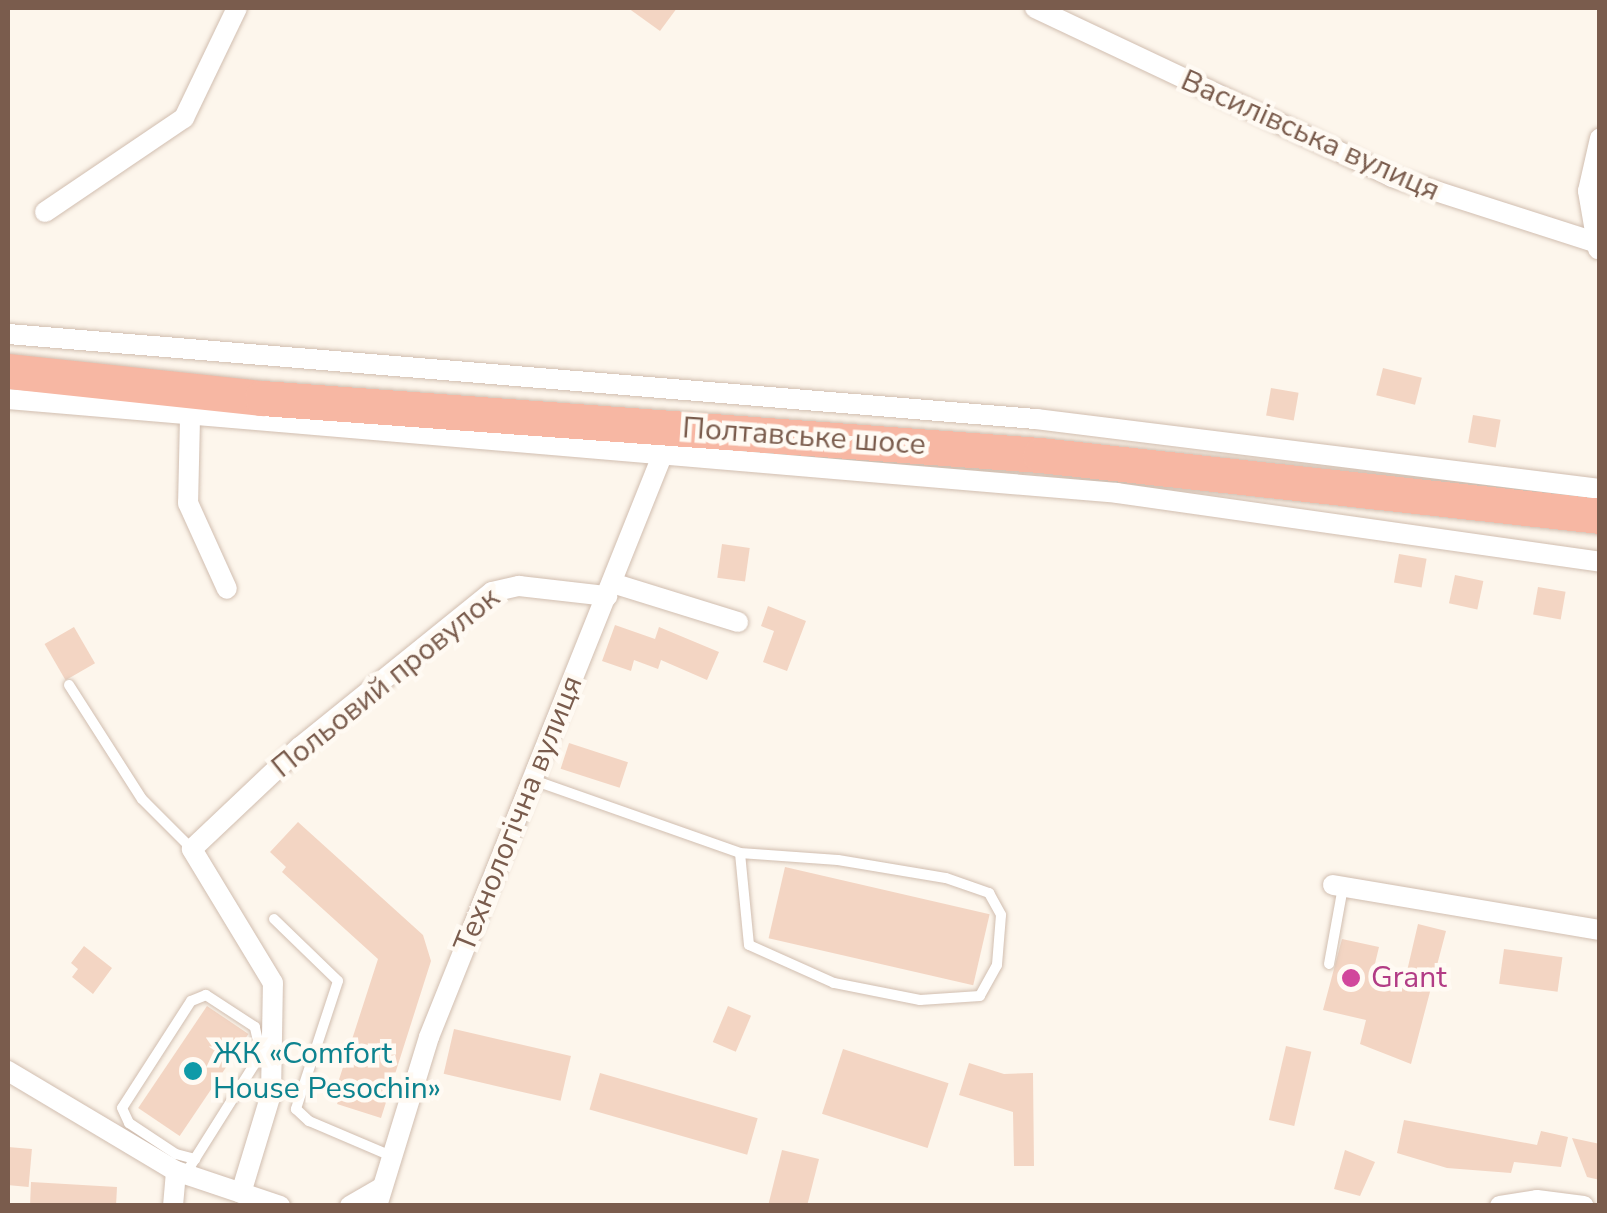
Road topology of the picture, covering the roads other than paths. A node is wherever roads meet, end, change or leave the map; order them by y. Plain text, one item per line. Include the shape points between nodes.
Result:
1 (237, 8) edge
2 (1035, 8) edge
3 (1600, 138) edge
4 (46, 212) dead end
5 (1597, 247) edge
6 (8, 334) edge
7 (8, 371) edge
8 (8, 399) edge
9 (190, 418) junction
10 (669, 441) junction
11 (1600, 489) edge
12 (1600, 516) edge
13 (1600, 562) edge
14 (227, 589) dead end
15 (609, 590) junction
16 (738, 622) dead end
17 (70, 685) dead end
18 (533, 780) junction
19 (192, 849) junction
20 (740, 853) junction
21 (1338, 886) joint
22 (274, 918) dead end
23 (1600, 930) edge
24 (1329, 964) dead end
25 (8, 1071) edge
26 (391, 1156) junction
27 (186, 1168) junction
28 (378, 1198) edge
29 (241, 1199) edge
30 (173, 1206) edge
31 (280, 1206) edge
32 (350, 1206) edge
33 (1500, 1206) edge
34 (1584, 1206) edge

1 - 4 street via 184,118
2 - 5 street, Василівська вулиця via 1356,162
3 - 5 street, Василівська вулиця via 1588,191
6 - 11 street via 1036,419
7 - 10 highway, Полтавське шосе
8 - 9 street
9 - 10 street
9 - 14 street via 188,503
10 - 12 highway, Полтавське шосе via 1040,455
10 - 13 street via 1116,493
10 - 15 street, Технологічна вулиця
15 - 16 street, Польовий провулок
15 - 18 street, Технологічна вулиця
15 - 19 street, Польовий провулок via 520,586 492,592 300,747
17 - 19 lane via 142,798
18 - 20 lane
18 - 26 street, Технологічна вулиця via 428,1037
19 - 29 street via 273,983 271,1094
20 - 20 lane via 748,945 834,983 920,1000 980,996 997,966 1001,915 988,893 946,878 838,860
21 - 23 street
21 - 24 lane
22 - 26 lane via 338,982 296,1109 308,1121
25 - 27 street
26 - 28 street, Технологічна вулиця
27 - 27 lane via 129,1123 122,1108 191,1002 206,995 252,1024 262,1048
27 - 29 street
27 - 30 street
28 - 32 street
29 - 31 street
33 - 34 street via 1537,1200

